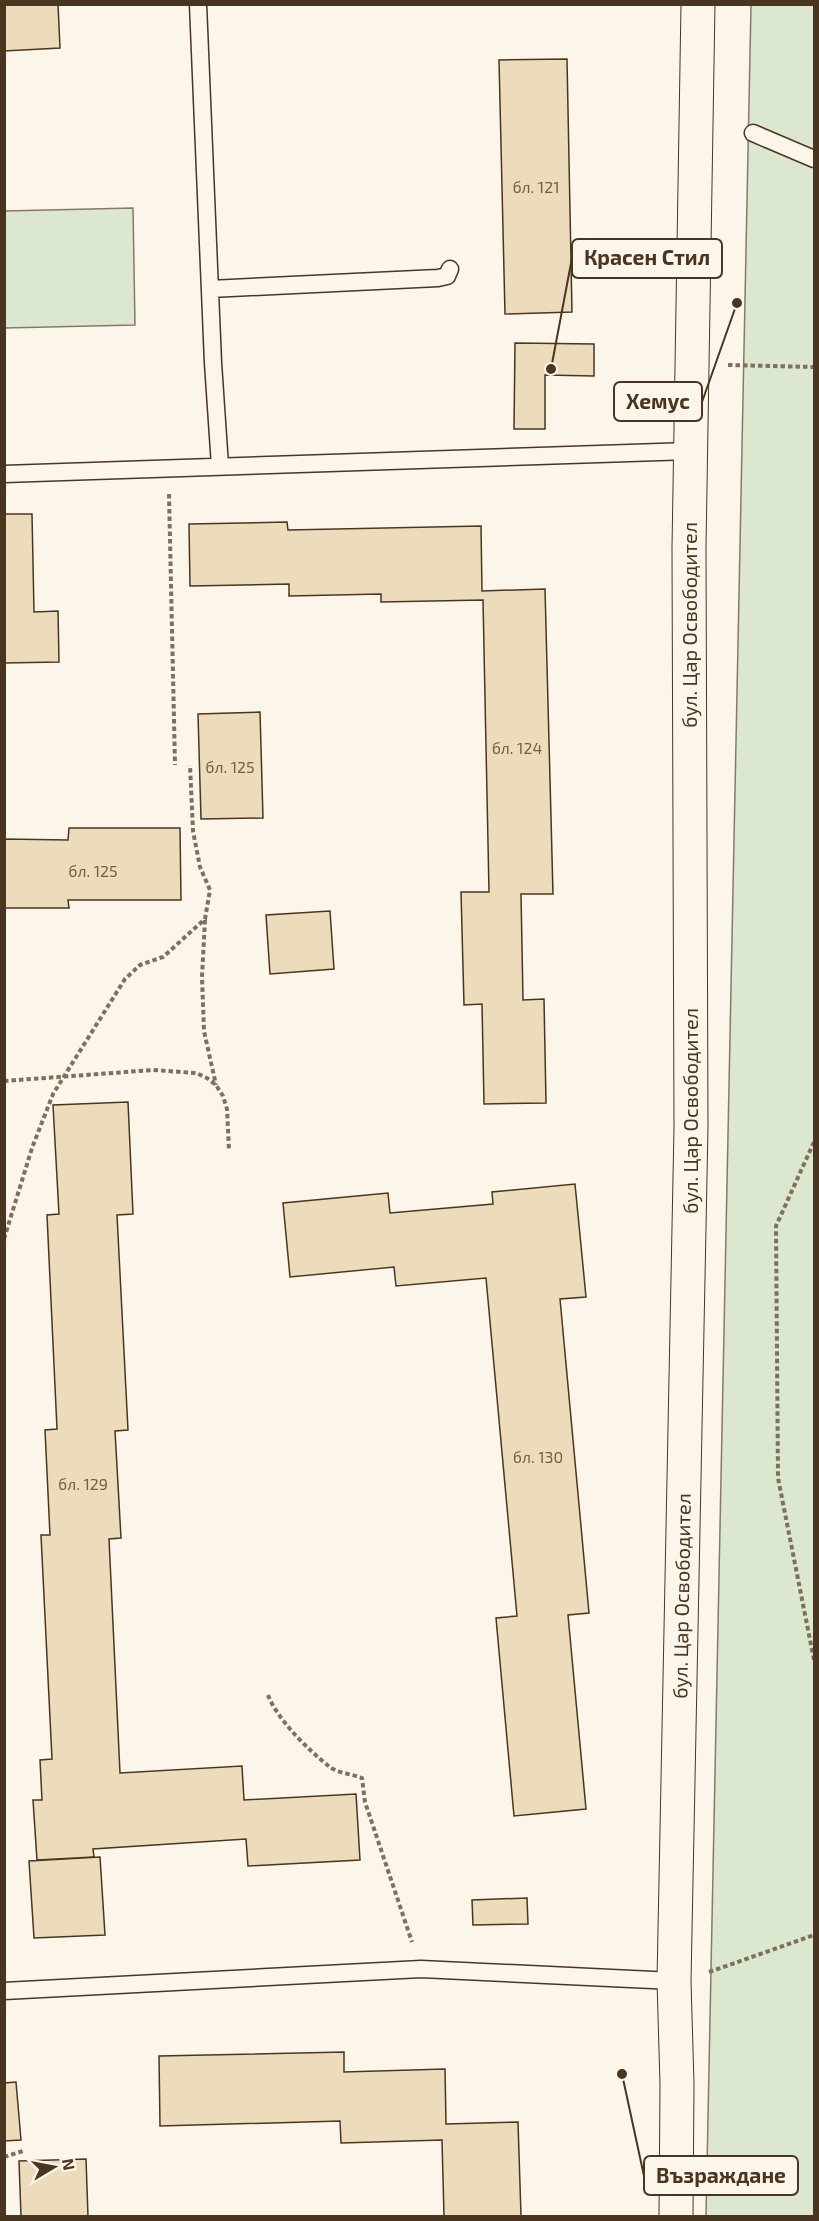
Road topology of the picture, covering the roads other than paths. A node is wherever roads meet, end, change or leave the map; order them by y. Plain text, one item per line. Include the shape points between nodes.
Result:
1 (198, 4) edge
2 (698, 4) edge
3 (753, 133) dead end
4 (814, 159) edge
5 (450, 269) dead end
6 (210, 289) junction
7 (690, 451) junction
8 (219, 466) junction
9 (4, 474) edge
10 (674, 1981) junction
11 (4, 1990) edge
12 (676, 2217) edge

1 - 6 lane
2 - 7 main road, бул. Цар Освободител
3 - 4 lane
5 - 6 lane via 447,276 438,278
6 - 8 lane
7 - 8 lane
7 - 10 main road, бул. Цар Освободител via 691,1126
8 - 9 lane
10 - 11 lane via 422,1969
10 - 12 main road, бул. Цар Освободител

